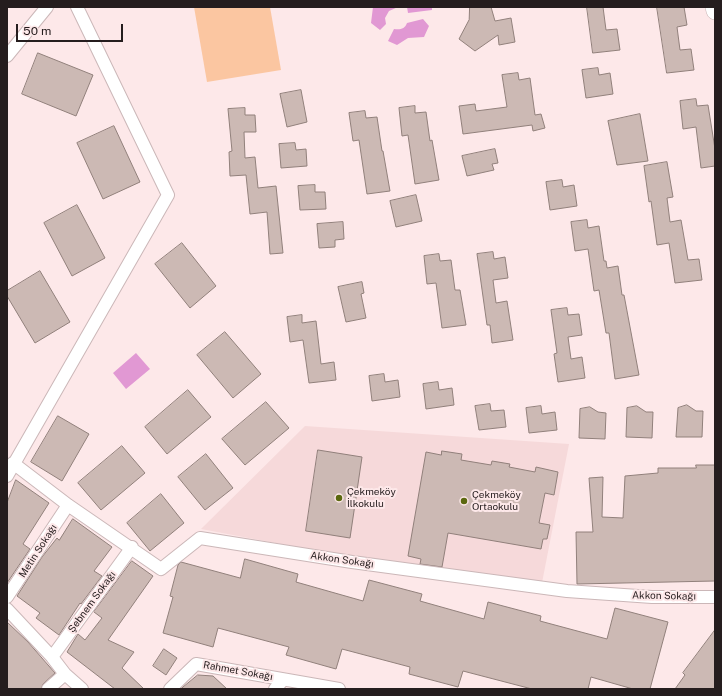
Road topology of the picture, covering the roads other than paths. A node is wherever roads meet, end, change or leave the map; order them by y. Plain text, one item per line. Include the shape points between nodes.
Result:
1 (47, 7) edge
2 (78, 7) edge
3 (714, 7) edge
4 (715, 11) edge
5 (7, 56) edge
6 (13, 463) junction
7 (7, 476) edge
8 (68, 504) junction
9 (132, 547) junction
10 (715, 597) edge
11 (7, 598) edge
12 (7, 609) edge
13 (52, 657) junction
14 (65, 674) junction
15 (279, 684) edge
16 (48, 689) edge
17 (82, 689) edge
18 (170, 689) edge
19 (339, 689) edge

1 - 5 street
2 - 6 street via 168,195
3 - 4 main road
6 - 7 street
6 - 8 street, Akkon Sokağı
8 - 9 street, Akkon Sokağı
8 - 11 street, Metin Sokağı
9 - 10 street, Akkon Sokağı via 161,569 200,538 352,562 567,591 652,597
9 - 13 street, Şebnem Sokağı
12 - 13 street
13 - 14 street
14 - 16 street
14 - 17 street
15 - 18 street, Rahmet Sokağı via 196,664
15 - 19 street, Rahmet Sokağı

